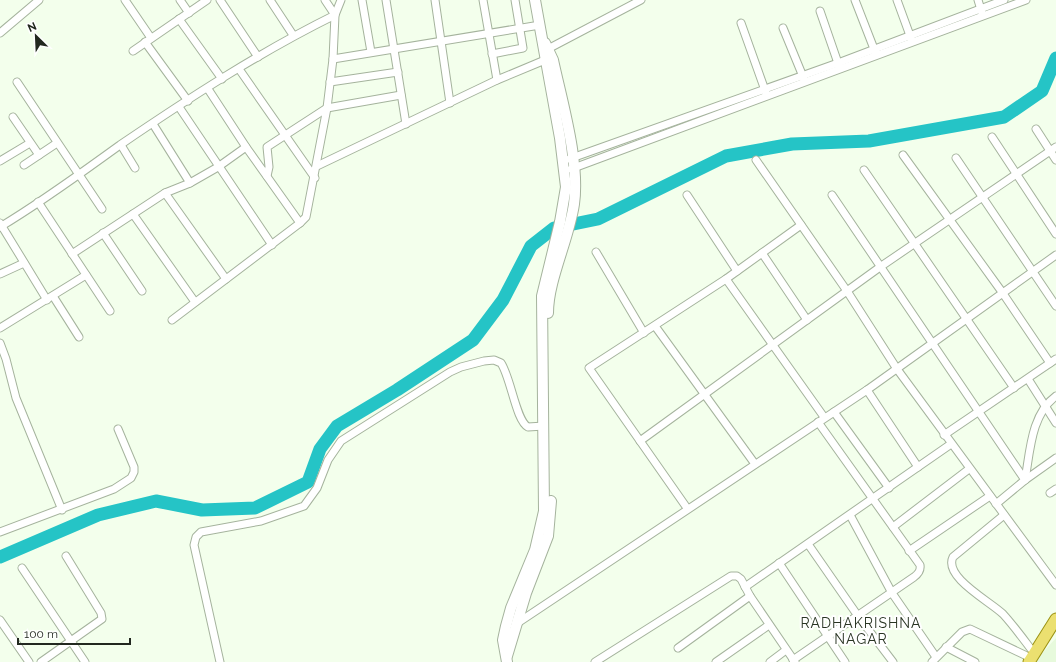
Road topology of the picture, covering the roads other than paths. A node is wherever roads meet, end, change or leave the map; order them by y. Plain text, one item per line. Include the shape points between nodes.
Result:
1 (26, 0) edge
2 (39, 0) edge
3 (125, 0) edge
4 (180, 0) edge
5 (207, 0) edge
6 (220, 0) edge
7 (270, 0) edge
8 (326, 0) edge
9 (341, 0) edge
10 (362, 0) edge
11 (386, 0) edge
12 (435, 0) edge
13 (483, 0) edge
14 (516, 0) edge
15 (535, 0) edge
16 (641, 0) edge
17 (855, 0) edge
18 (897, 0) edge
19 (978, 0) edge
20 (1004, 0) edge
21 (1026, 0) edge
22 (32, 6) junction
23 (981, 9) junction
24 (820, 11) dead end
25 (189, 12) junction
26 (335, 15) junction
27 (984, 16) junction
28 (179, 19) junction
29 (741, 23) dead end
30 (540, 25) junction
31 (520, 28) junction
32 (783, 28) dead end
33 (0, 33) edge
34 (489, 33) junction
35 (293, 35) junction
36 (148, 40) junction
37 (441, 40) junction
38 (911, 40) junction
39 (393, 48) junction
40 (545, 50) junction
41 (133, 51) dead end
42 (371, 52) junction
43 (875, 53) junction
44 (492, 54) junction
45 (258, 57) junction
46 (333, 59) junction
47 (839, 66) junction
48 (240, 69) junction
49 (398, 72) junction
50 (803, 75) junction
51 (222, 79) junction
52 (497, 80) junction
53 (17, 82) dead end
54 (330, 82) junction
55 (805, 83) junction
56 (208, 89) junction
57 (766, 93) junction
58 (401, 95) junction
59 (188, 102) junction
60 (450, 102) junction
61 (179, 107) junction
62 (328, 108) junction
63 (13, 116) dead end
64 (153, 124) junction
65 (406, 124) junction
66 (1036, 129) dead end
67 (284, 135) junction
68 (992, 137) dead end
69 (30, 143) junction
70 (57, 143) junction
71 (121, 145) junction
72 (246, 147) junction
73 (1053, 149) edge
74 (903, 154) dead end
75 (39, 155) junction
76 (956, 158) dead end
77 (1, 159) edge
78 (756, 160) dead end
79 (1056, 160) edge
80 (569, 164) junction
81 (24, 165) dead end
82 (317, 166) junction
83 (218, 167) junction
84 (135, 168) dead end
85 (864, 170) dead end
86 (1017, 174) junction
87 (79, 175) junction
88 (267, 176) junction
89 (314, 178) junction
90 (190, 183) junction
91 (165, 193) junction
92 (687, 195) dead end
93 (832, 195) dead end
94 (984, 197) junction
95 (38, 202) junction
96 (102, 209) dead end
97 (133, 214) junction
98 (950, 220) junction
99 (300, 223) junction
100 (1, 225) edge
101 (801, 225) junction
102 (103, 233) junction
103 (1056, 234) edge
104 (916, 244) junction
105 (272, 245) junction
106 (596, 252) dead end
107 (762, 253) junction
108 (72, 254) junction
109 (1056, 255) edge
110 (24, 263) junction
111 (554, 265) junction
112 (880, 267) junction
113 (737, 271) junction
114 (1032, 271) junction
115 (0, 274) edge
116 (86, 275) junction
117 (726, 279) junction
118 (226, 280) junction
119 (550, 282) junction
120 (142, 291) dead end
121 (847, 291) junction
122 (1002, 292) junction
123 (50, 298) junction
124 (195, 302) junction
125 (1056, 306) edge
126 (110, 311) dead end
127 (967, 318) junction
128 (172, 320) dead end
129 (807, 320) junction
130 (655, 326) junction
131 (0, 328) edge
132 (644, 333) junction
133 (79, 337) dead end
134 (0, 343) edge
135 (931, 343) junction
136 (773, 344) junction
137 (1056, 359) edge
138 (1050, 363) junction
139 (897, 369) junction
140 (1028, 379) junction
141 (1014, 388) junction
142 (867, 390) junction
143 (704, 394) junction
144 (1056, 396) edge
145 (1045, 406) junction
146 (979, 411) junction
147 (834, 412) junction
148 (824, 418) junction
149 (818, 422) junction
150 (1056, 423) edge
151 (544, 426) junction
152 (118, 429) dead end
153 (944, 435) junction
154 (640, 440) junction
155 (951, 444) junction
156 (1056, 458) edge
157 (755, 464) junction
158 (918, 467) junction
159 (969, 469) junction
160 (1025, 480) junction
161 (889, 488) junction
162 (990, 496) junction
163 (873, 499) junction
164 (996, 504) junction
165 (687, 508) junction
166 (62, 510) junction
167 (850, 515) junction
168 (1004, 515) junction
169 (547, 517) junction
170 (893, 527) junction
171 (0, 532) edge
172 (808, 544) junction
173 (909, 551) junction
174 (66, 556) dead end
175 (779, 563) junction
176 (22, 568) dead end
177 (1056, 585) edge
178 (745, 587) junction
179 (892, 593) junction
180 (750, 596) junction
181 (858, 616) junction
182 (1056, 619) edge
183 (0, 620) edge
184 (516, 624) junction
185 (769, 625) junction
186 (1056, 632) edge
187 (828, 638) junction
188 (70, 642) junction
189 (946, 647) junction
190 (678, 648) dead end
191 (786, 650) junction
192 (934, 659) edge
193 (1033, 659) edge
194 (507, 661) edge
195 (794, 661) edge
196 (29, 662) edge
197 (41, 662) edge
198 (85, 662) edge
199 (220, 662) edge
200 (595, 662) edge
201 (716, 662) edge
202 (770, 662) edge
203 (845, 662) edge
204 (893, 662) edge
205 (974, 662) edge

1 - 22 street
2 - 22 street
3 - 36 street
4 - 25 street
5 - 25 street
6 - 45 street
7 - 35 street
8 - 26 street
9 - 26 street
10 - 42 street
11 - 39 street
12 - 37 street
13 - 34 street
14 - 31 street
15 - 30 street
16 - 40 street
17 - 43 street
18 - 38 street
19 - 23 street
20 - 23 street
21 - 27 street
22 - 33 street
23 - 27 street
23 - 38 street
24 - 47 street
25 - 28 street
26 - 35 street
26 - 46 street
27 - 38 street
28 - 36 street
28 - 51 street
29 - 57 street
30 - 31 street
30 - 40 street
31 - 34 street
31 - 44 street via 524,48
32 - 50 street
34 - 37 street
34 - 44 street
35 - 45 street
36 - 41 street
36 - 59 street
37 - 39 street
37 - 60 street
38 - 43 street
39 - 42 street
39 - 49 street
40 - 52 street
40 - 80 street
42 - 46 street
43 - 47 street
44 - 52 street
45 - 48 street
46 - 54 street
47 - 50 street
47 - 55 street
48 - 51 street
48 - 67 street
49 - 54 street
49 - 58 street
50 - 55 street
50 - 57 street
51 - 56 street
52 - 60 street
53 - 70 street
54 - 62 street
55 - 57 street
56 - 59 street
56 - 72 street
57 - 80 street
58 - 62 street
58 - 65 street
59 - 61 street
60 - 65 street
61 - 64 street
61 - 83 street
62 - 67 street
62 - 82 street
63 - 69 street
64 - 71 street
64 - 90 street
65 - 82 street
66 - 73 street
67 - 88 street via 267,147
67 - 89 street
68 - 86 street
69 - 75 street
69 - 77 street
70 - 75 street
70 - 87 street
71 - 84 street
71 - 87 street
72 - 83 street
72 - 88 street
73 - 79 street
73 - 86 street
74 - 98 street
75 - 81 street
76 - 94 street
78 - 101 street
80 - 111 street
80 - 111 street via 576,190 572,218
82 - 89 street
83 - 90 street
83 - 105 street
85 - 104 street
86 - 94 street
86 - 103 street
87 - 95 street
87 - 96 street
88 - 99 street
89 - 99 street via 308,211
90 - 91 street
91 - 97 street
91 - 118 street
92 - 113 street
93 - 112 street
94 - 98 street
94 - 114 street
95 - 100 street
95 - 108 street
97 - 102 street
97 - 124 street
98 - 104 street
98 - 122 street
99 - 105 street
100 - 110 street
101 - 107 street
101 - 121 street
102 - 108 street
102 - 120 street
104 - 112 street
104 - 127 street
105 - 118 street
106 - 132 street
107 - 113 street
107 - 129 street
108 - 116 street
109 - 114 street
110 - 115 street
110 - 123 street
111 - 119 street
112 - 121 street
112 - 135 street
113 - 117 street
114 - 122 street
114 - 125 street
116 - 123 street
116 - 126 street
117 - 130 street
117 - 136 street
118 - 124 street
119 - 151 street via 542,296
119 - 169 street
121 - 129 street
121 - 139 street
122 - 127 street
122 - 138 street
123 - 131 street
123 - 133 street
124 - 128 street
127 - 135 street
127 - 141 street
129 - 136 street
130 - 132 street
130 - 143 street
132 - 154 street via 589,368
134 - 166 street via 16,398
135 - 139 street
135 - 146 street
136 - 143 street
136 - 148 street
137 - 138 street
138 - 140 street
139 - 142 street
139 - 153 street
140 - 141 street
140 - 145 street
141 - 146 street
142 - 147 street
142 - 158 street
143 - 154 street
143 - 157 street
144 - 145 street
145 - 150 street
145 - 160 street via 1037,422
146 - 153 street
146 - 160 street
147 - 148 street
147 - 161 street
148 - 149 street
149 - 157 street
149 - 163 street
151 - 169 street
151 - 199 street via 528,427 521,422 511,386 501,363 494,360 460,367 341,441 304,506 261,521 201,532 196,537 194,545
152 - 166 street via 134,467 131,478 114,489
153 - 155 street
154 - 165 street
155 - 158 street
155 - 159 street
156 - 160 street
157 - 165 street
158 - 161 street
159 - 162 street
159 - 170 street
160 - 164 street
161 - 163 street
162 - 164 street
162 - 173 street
163 - 167 street
163 - 170 street
164 - 168 street
165 - 184 street
166 - 171 street
167 - 172 street
167 - 179 street
168 - 177 street
168 - 193 street via 953,557 951,567 955,574 984,601 1002,614
169 - 184 street via 545,545
169 - 194 street via 511,608 503,640
170 - 173 street
172 - 175 street
172 - 181 street
173 - 179 street via 920,565 919,573
174 - 188 street via 101,613 102,619
175 - 178 street
175 - 187 street
176 - 188 street
178 - 180 street
178 - 200 street via 737,576 726,577
179 - 181 street
179 - 192 street
180 - 185 street
180 - 190 street
181 - 187 street
181 - 204 street
182 - 193 main road
183 - 196 street
184 - 194 street
185 - 191 street
185 - 201 street
186 - 193 main road
187 - 195 street
187 - 203 street
188 - 197 street
188 - 198 street
189 - 192 street
189 - 193 street via 962,632 970,629
189 - 205 street
191 - 195 street
191 - 202 street

